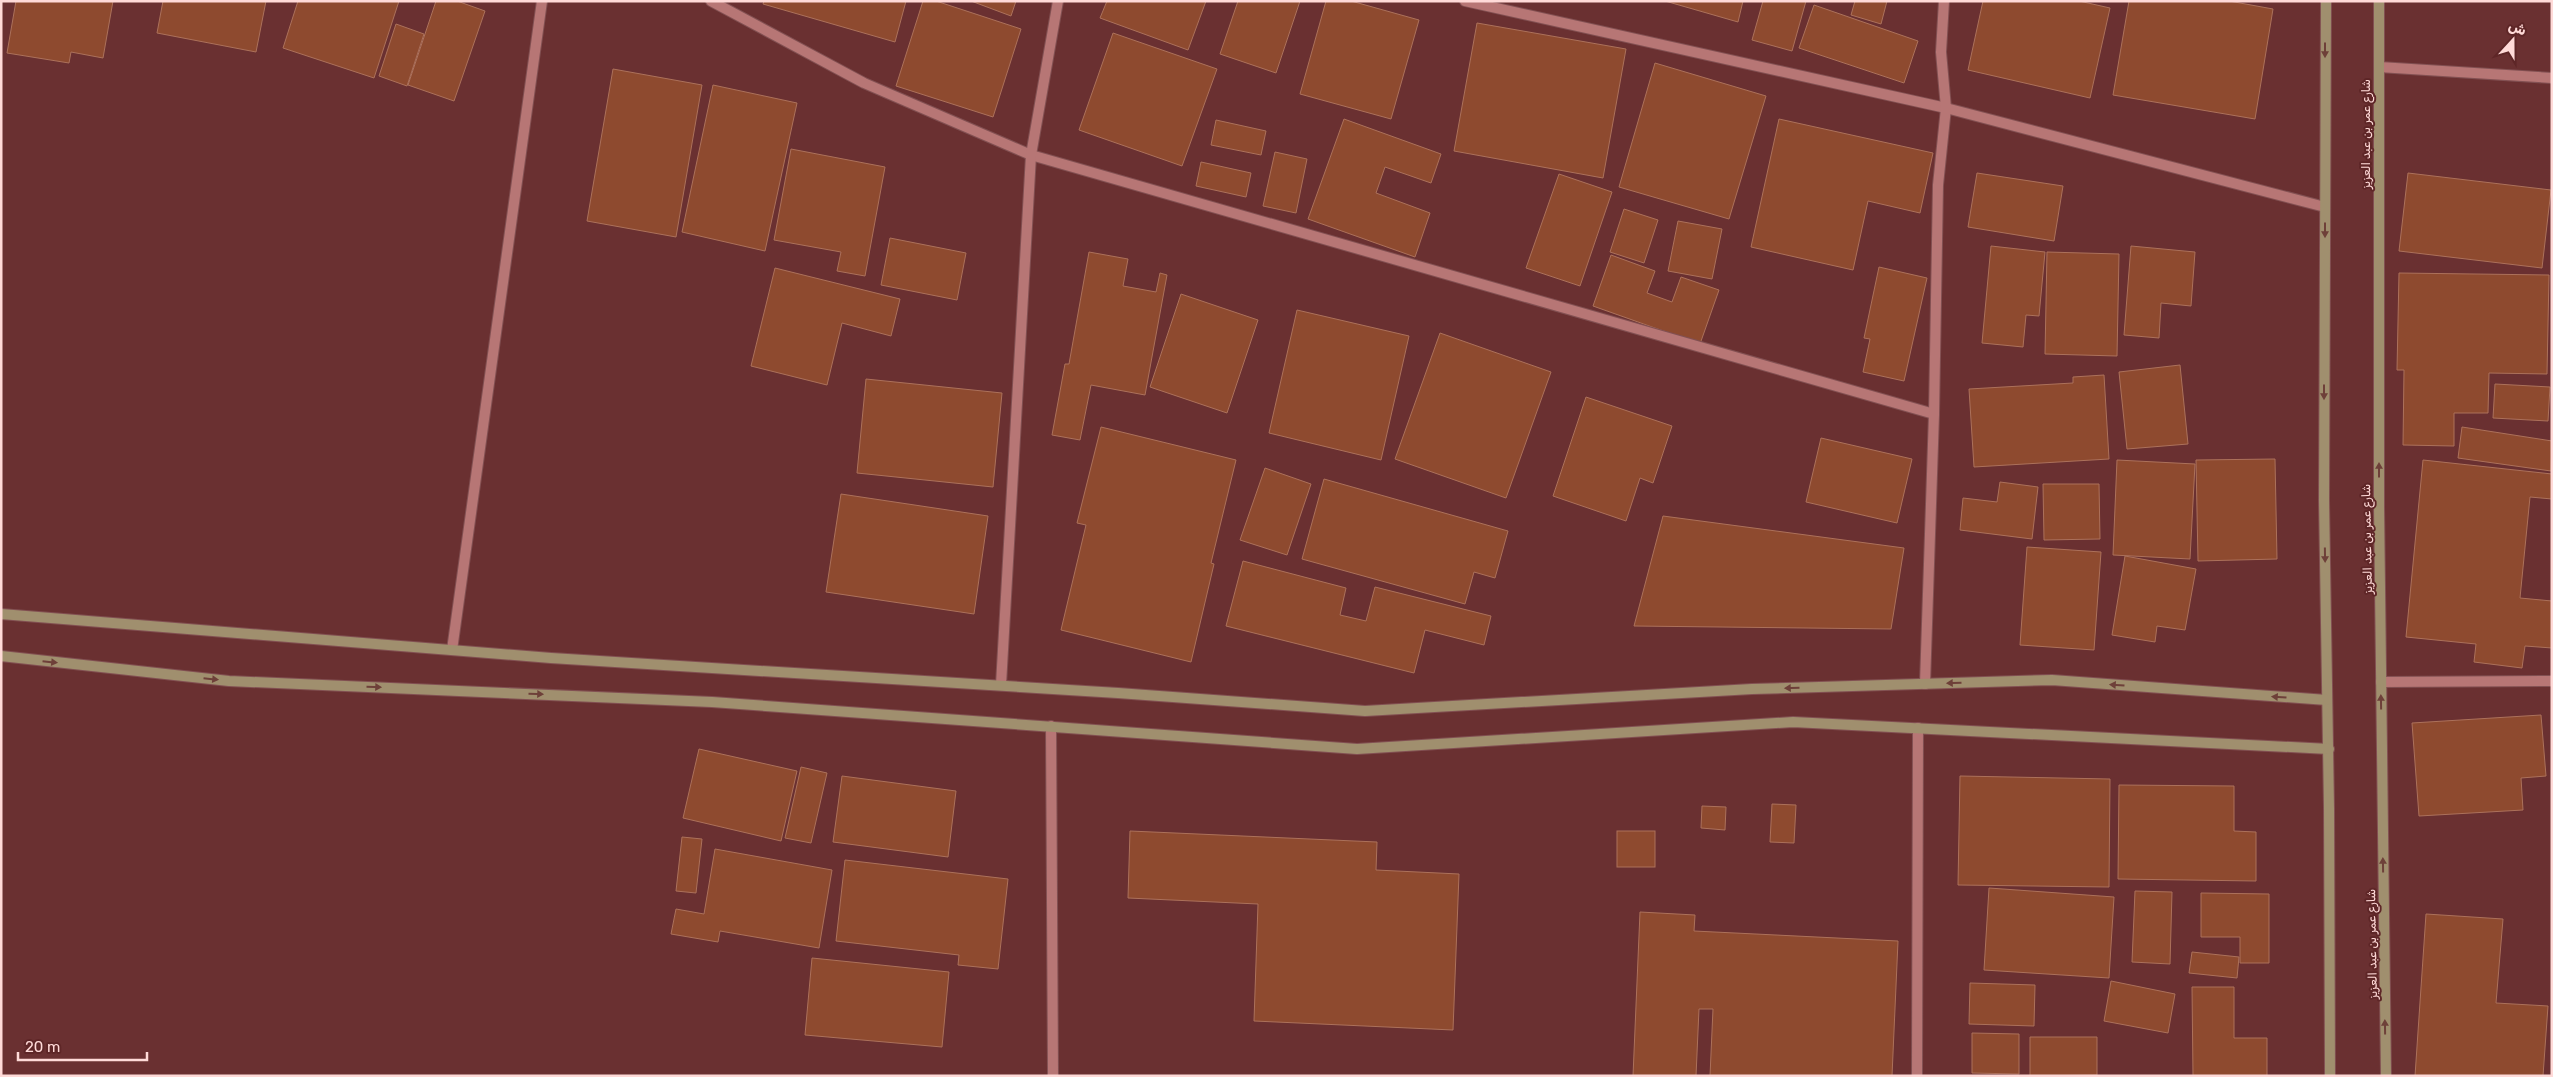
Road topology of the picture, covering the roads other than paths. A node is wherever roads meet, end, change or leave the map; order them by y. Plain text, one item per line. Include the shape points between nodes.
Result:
1 (542, 1) edge
2 (711, 1) edge
3 (1058, 1) edge
4 (1465, 1) edge
5 (1944, 1) edge
6 (2326, 1) edge
7 (2379, 1) edge
8 (2379, 67) junction
9 (2552, 78) edge
10 (1946, 108) junction
11 (1030, 155) junction
12 (2325, 207) junction
13 (1934, 414) junction
14 (1, 614) edge
15 (452, 650) junction
16 (1, 656) edge
17 (2552, 681) edge
18 (2381, 682) junction
19 (1925, 684) junction
20 (1001, 685) junction
21 (2327, 700) junction
22 (1051, 726) junction
23 (1918, 728) junction
24 (2329, 749) junction
25 (1053, 1076) edge
26 (1917, 1076) edge
27 (2330, 1076) edge
28 (2386, 1076) edge

1 - 15 street
2 - 11 street via 864,83
3 - 11 street
4 - 10 street
5 - 10 street via 1941,52
6 -> 12 street
7 - 8 street, شارع عمر بن عبد العزيز
8 - 9 street
18 -> 8 street, شارع عمر بن عبد العزيز
10 - 12 street
10 - 13 street via 1938,185
11 - 13 street
11 - 20 street
12 -> 21 street
13 - 19 street
14 - 15 street
15 - 20 street
16 -> 22 street via 229,681 712,702
17 - 18 street
28 -> 18 street, شارع عمر بن عبد العزيز
19 -> 20 street via 1752,689 1365,711
21 -> 19 street via 2052,680
21 - 24 street
22 - 23 street via 1357,749 1793,722
22 - 25 street
23 - 24 street
23 - 26 street
24 - 27 street

